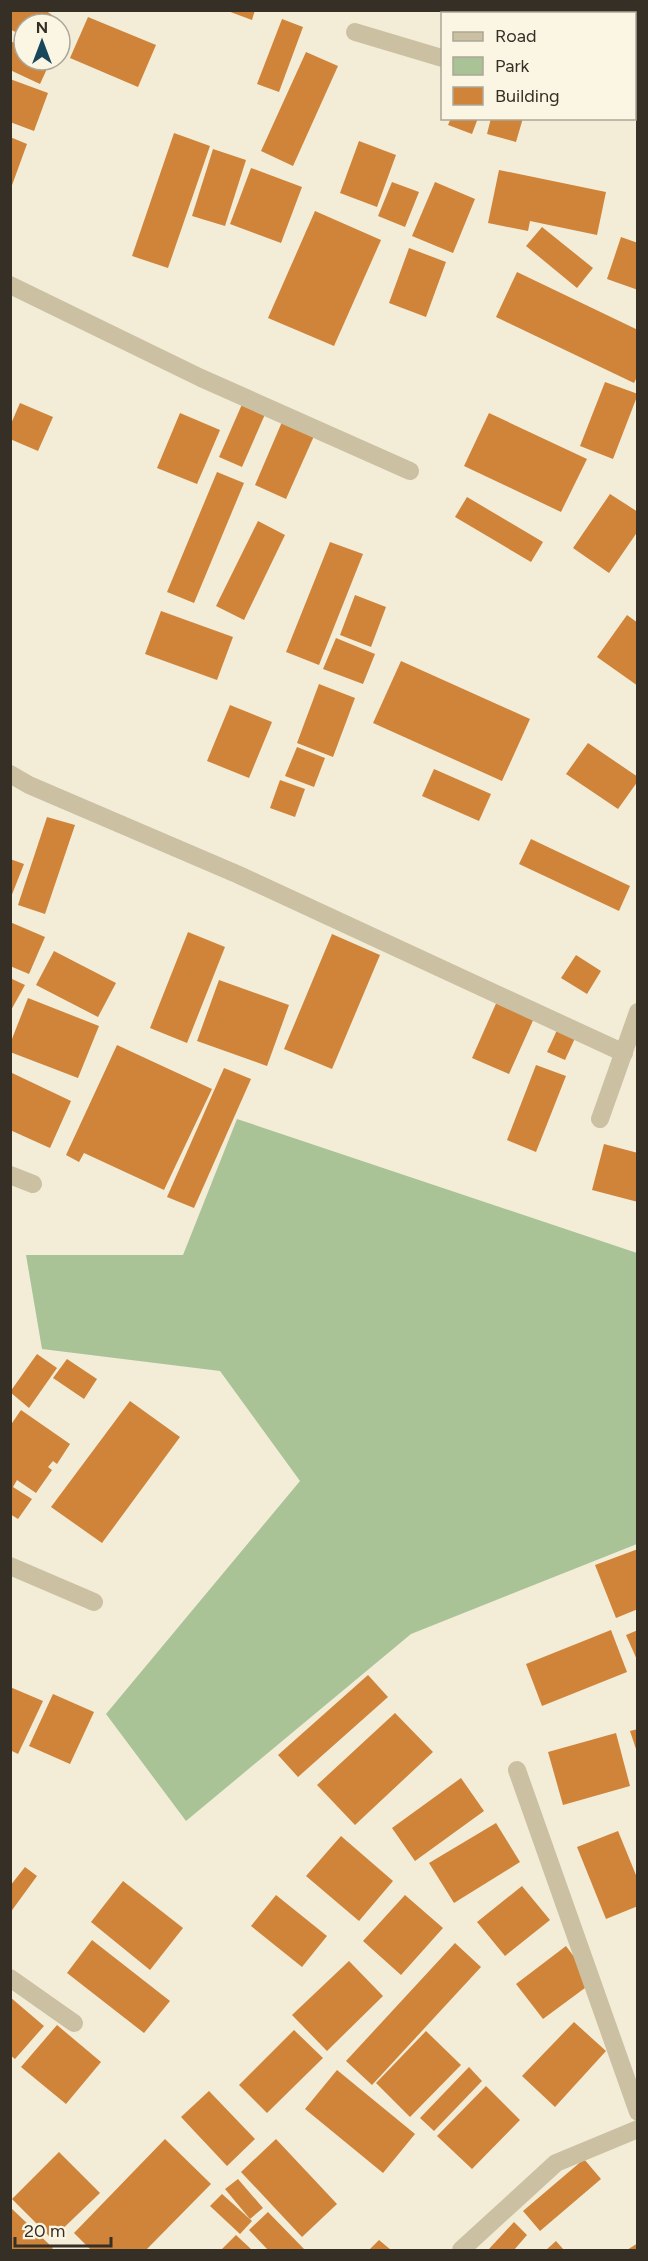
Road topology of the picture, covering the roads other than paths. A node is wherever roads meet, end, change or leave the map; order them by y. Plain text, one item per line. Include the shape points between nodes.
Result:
1 (355, 32) dead end
2 (441, 58) edge
3 (10, 285) edge
4 (410, 471) dead end
5 (10, 774) edge
6 (638, 1012) edge
7 (624, 1053) junction
8 (600, 1119) dead end
9 (10, 1175) edge
10 (33, 1185) dead end
11 (10, 1566) edge
12 (94, 1602) dead end
13 (517, 1770) dead end
14 (10, 1978) edge
15 (74, 2023) dead end
16 (638, 2112) edge
17 (638, 2129) edge
18 (461, 2250) edge

1 - 2 street
3 - 4 street via 201,378
5 - 7 street
6 - 7 street
7 - 8 street
9 - 10 street
11 - 12 street
13 - 16 street
14 - 15 street
17 - 18 street via 556,2163

